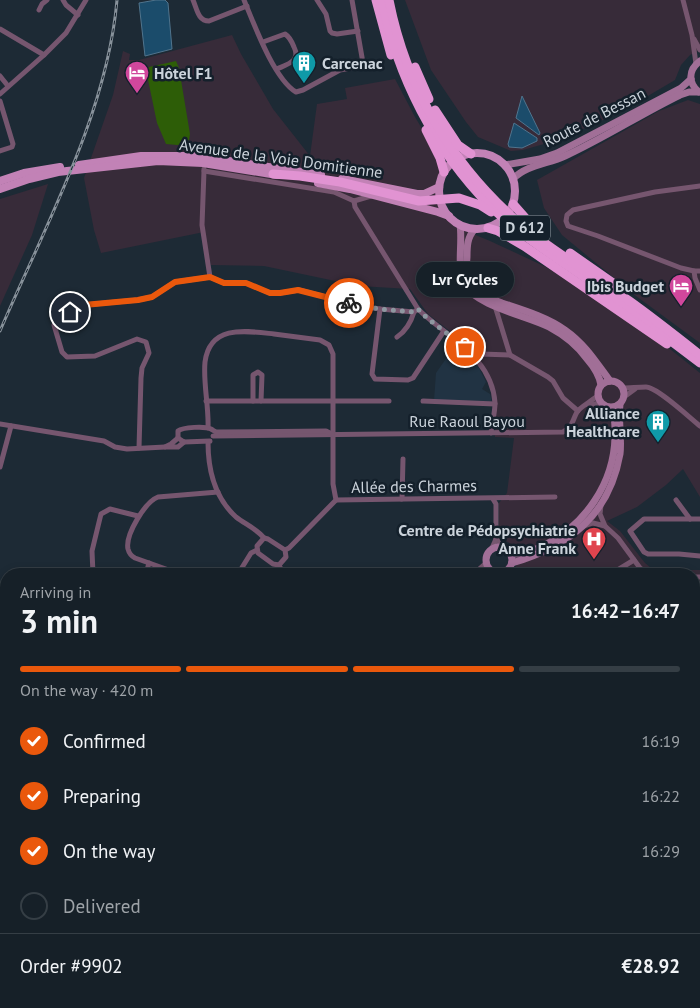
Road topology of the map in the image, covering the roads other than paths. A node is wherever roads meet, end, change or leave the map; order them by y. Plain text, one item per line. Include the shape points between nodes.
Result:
1 (47, 0) edge
2 (63, 0) edge
3 (86, 0) edge
4 (193, 0) edge
5 (244, 0) edge
6 (317, 0) edge
7 (352, 0) edge
8 (376, 0) edge
9 (382, 0) edge
10 (389, 0) edge
11 (395, 0) edge
12 (683, 0) edge
13 (247, 6) junction
14 (39, 10) dead end
15 (78, 15) junction
16 (0, 29) edge
17 (358, 31) junction
18 (692, 35) junction
19 (263, 42) junction
20 (700, 50) edge
21 (44, 56) junction
22 (698, 63) edge
23 (277, 69) junction
24 (0, 76) edge
25 (691, 79) junction
26 (8, 86) junction
27 (699, 92) edge
28 (0, 94) edge
29 (0, 101) edge
30 (0, 151) edge
31 (467, 155) junction
32 (505, 165) junction
33 (82, 167) junction
34 (204, 167) junction
35 (446, 169) junction
36 (273, 174) junction
37 (28, 176) junction
38 (513, 179) junction
39 (0, 181) edge
40 (700, 186) edge
41 (0, 189) edge
42 (439, 189) junction
43 (376, 196) junction
44 (354, 201) junction
45 (512, 206) junction
46 (449, 216) junction
47 (460, 225) junction
48 (491, 226) junction
49 (474, 229) junction
50 (697, 271) edge
51 (210, 277) junction
52 (596, 285) junction
53 (700, 290) edge
54 (495, 306) junction
55 (380, 309) junction
56 (416, 310) junction
57 (507, 310) junction
58 (501, 321) junction
59 (444, 331) junction
60 (397, 337) dead end
61 (510, 355) junction
62 (700, 355) edge
63 (475, 357) junction
64 (700, 365) edge
65 (610, 381) junction
66 (601, 385) junction
67 (622, 388) junction
68 (636, 389) junction
69 (624, 397) junction
70 (333, 400) junction
71 (599, 400) junction
72 (206, 401) junction
73 (253, 401) junction
74 (261, 401) junction
75 (388, 401) dead end
76 (423, 401) dead end
77 (495, 404) junction
78 (620, 404) junction
79 (609, 408) junction
80 (578, 411) junction
81 (0, 424) edge
82 (11, 426) junction
83 (700, 426) edge
84 (211, 432) junction
85 (491, 433) junction
86 (333, 434) junction
87 (178, 438) junction
88 (184, 442) junction
89 (208, 442) junction
90 (164, 447) junction
91 (139, 448) junction
92 (403, 459) dead end
93 (0, 466) edge
94 (218, 492) junction
95 (555, 498) dead end
96 (402, 499) junction
97 (493, 499) junction
98 (336, 500) junction
99 (676, 500) dead end
100 (601, 503) junction
101 (138, 516) junction
102 (690, 519) junction
103 (700, 519) edge
104 (583, 526) junction
105 (605, 526) junction
106 (264, 538) junction
107 (496, 540) junction
108 (502, 546) junction
109 (492, 548) junction
110 (257, 550) junction
111 (285, 550) junction
112 (512, 554) junction
113 (700, 556) edge
114 (634, 560) junction
115 (149, 563) junction
116 (512, 564) junction
117 (279, 565) junction
118 (93, 568) edge
119 (148, 568) edge
120 (163, 568) edge
121 (242, 568) edge
122 (280, 568) edge
123 (491, 568) edge
124 (509, 568) edge
125 (621, 568) edge
126 (640, 568) edge
127 (0, 732) edge
128 (0, 741) edge

1 - 14 street
2 - 15 street
3 - 15 street
4 - 13 street via 204,21
5 - 13 street
6 - 17 street via 326,14 332,34
7 - 17 street
8 - 35 highway via 386,40 406,94
9 - 52 highway, D 612 via 397,55 412,93 430,128 457,168 490,206 513,226
10 - 62 highway, D 612 via 403,54 417,89 453,151 480,186 519,223
11 - 31 highway via 409,52 424,90 451,136
12 - 18 street
13 - 19 street
15 - 21 street
16 - 21 street
17 - 23 street via 364,60 361,66 340,70 296,92
18 - 20 street
18 - 22 street
19 - 23 street
19 - 23 street via 285,34 290,38 297,57
21 - 26 street
22 - 25 street
24 - 26 street
25 - 27 street
25 - 32 street, Route de Bessan via 681,88 557,153
26 - 28 street
27 - 38 street, Route de Bessan via 680,94 566,155 525,168
29 - 30 street via 13,144
31 - 32 main road via 482,153
31 - 35 main road
32 - 38 main road
33 - 34 main road, Avenue de la Voie Domitienne via 158,161
33 - 37 main road, Avenue de la Voie Domitienne
33 - 42 main road, Avenue de la Voie Domitienne via 141,156 196,156 417,194
34 - 36 main road, Avenue de la Voie Domitienne
34 - 44 street, Avenue de la Voie Domitienne via 334,192
34 - 51 street via 202,224
35 - 42 main road
36 - 43 main road, Avenue de la Voie Domitienne
36 - 52 highway via 340,182 419,200 450,198 470,201
37 - 39 main road, Avenue de la Voie Domitienne
37 - 41 main road, Avenue de la Voie Domitienne
38 - 45 main road via 515,194
40 - 50 street via 573,210 567,214 566,222 568,226
42 - 46 main road via 442,206
43 - 44 street, Avenue de la Voie Domitienne
43 - 46 main road, Avenue de la Voie Domitienne
44 - 56 street
45 - 48 main road via 505,218
45 - 62 highway, D 612 via 538,231 658,316
46 - 47 main road
47 - 49 main road
47 - 54 street via 460,270 465,286 478,299
48 - 49 main road
48 - 64 highway, D 612
49 - 65 street via 469,236 466,269 471,286 483,295 564,328 583,344
50 - 53 street via 695,278
51 - 55 street via 224,283 246,283 270,293 298,290
51 - 91 street via 175,282 161,293 145,299 84,305 55,322 62,352 67,357 95,356 137,339 146,342 149,352 142,368
52 - 64 highway, D 612
54 - 57 street
54 - 58 street
55 - 56 street
55 - 59 street via 372,374 375,379 413,378
56 - 59 street
56 - 60 street
57 - 58 street
57 - 66 street via 563,335 579,348 596,370
58 - 61 street
59 - 63 street
61 - 63 street via 481,354
61 - 80 street via 548,377 563,398
63 - 77 street via 489,381
65 - 66 street
65 - 67 street
66 - 71 street
67 - 68 street
67 - 69 street
68 - 69 street
68 - 83 street via 647,386 656,390
69 - 78 street
70 - 72 street via 333,354 330,345 320,340 242,330 226,334 210,348 205,363
70 - 74 street
70 - 75 street
70 - 86 street
71 - 79 street
71 - 80 street, Rue Raoul Bayou
72 - 73 street
72 - 84 street
73 - 74 street
73 - 74 street via 253,375 258,372 262,375
76 - 77 street
77 - 85 street
78 - 79 street
78 - 100 street via 620,453 614,477
79 - 112 street via 614,418 615,440 599,495 564,534 529,552
80 - 85 street, Rue Raoul Bayou via 573,424 563,432
81 - 82 street
82 - 91 street via 104,441 118,448
82 - 93 street
84 - 86 street, Rue Raoul Bayou via 326,431
84 - 87 street, Rue Raoul Bayou via 180,429
84 - 89 street via 212,439
85 - 86 street, Rue Raoul Bayou
86 - 98 street
87 - 88 street
87 - 90 street
88 - 89 street
88 - 90 street via 178,447
89 - 94 street via 210,468
90 - 91 street
92 - 96 street
94 - 101 street via 154,498
94 - 106 street via 236,516
95 - 97 street, Allée des Charmes
96 - 97 street, Allée des Charmes
96 - 98 street, Allée des Charmes
97 - 107 street, Allée des Charmes via 496,504
98 - 111 street
99 - 102 street
100 - 104 street
100 - 105 street via 600,514
101 - 115 street via 128,549 135,558
101 - 118 street via 110,509 101,514 92,551
102 - 103 street
102 - 113 street via 644,520 630,531 631,536 644,552
104 - 105 street via 593,523
104 - 116 street via 548,551
105 - 114 street
106 - 110 street
106 - 111 street
107 - 108 street
107 - 109 street, Allée des Charmes
108 - 109 street
108 - 112 street
109 - 123 street via 487,554
110 - 117 street
110 - 121 street via 251,553
111 - 117 street via 286,557
112 - 116 street
114 - 125 street
114 - 126 street
115 - 119 street
115 - 120 street
116 - 124 street
117 - 122 street
127 - 128 street

